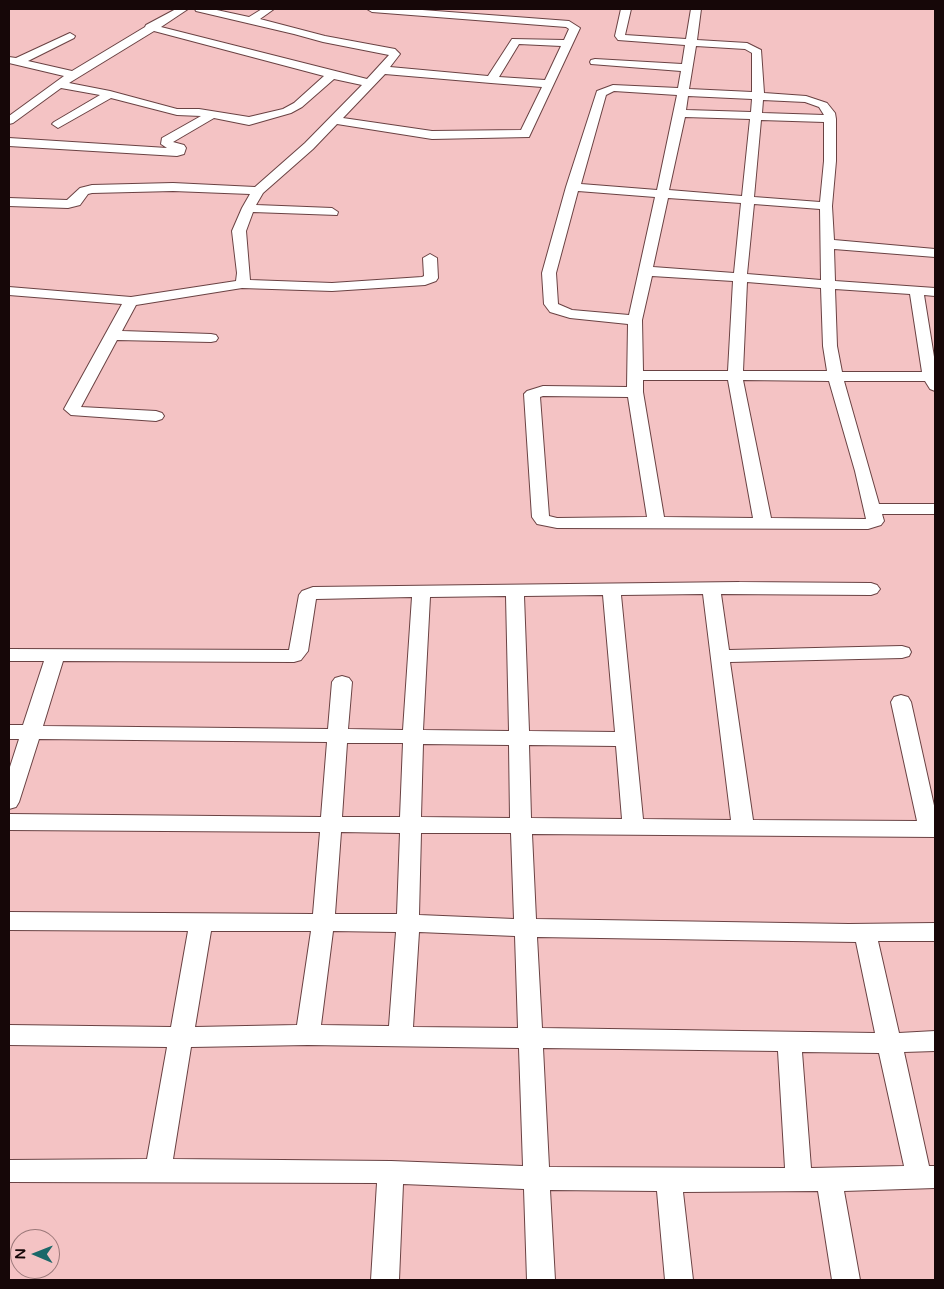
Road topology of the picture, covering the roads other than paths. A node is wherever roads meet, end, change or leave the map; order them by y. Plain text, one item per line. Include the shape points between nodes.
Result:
1 (183, 9) edge
2 (200, 9) edge
3 (269, 9) edge
4 (372, 9) edge
5 (626, 9) edge
6 (696, 9) edge
7 (252, 20) junction
8 (150, 27) junction
9 (70, 36) dead end
10 (568, 43) junction
11 (691, 43) junction
12 (13, 61) edge
13 (595, 62) dead end
14 (686, 68) junction
15 (382, 70) junction
16 (74, 75) junction
17 (332, 75) junction
18 (491, 80) junction
19 (370, 83) junction
20 (59, 84) junction
21 (548, 84) junction
22 (683, 92) junction
23 (110, 94) junction
24 (758, 96) junction
25 (680, 113) junction
26 (211, 115) junction
27 (755, 116) junction
28 (830, 119) junction
29 (334, 120) junction
30 (9, 121) edge
31 (58, 124) dead end
32 (9, 142) edge
33 (572, 188) junction
34 (258, 191) junction
35 (662, 195) junction
36 (747, 201) junction
37 (9, 202) edge
38 (826, 206) junction
39 (248, 208) junction
40 (332, 212) dead end
41 (828, 244) junction
42 (935, 254) edge
43 (430, 258) dead end
44 (646, 271) junction
45 (740, 279) junction
46 (241, 284) junction
47 (827, 284) junction
48 (916, 290) junction
49 (9, 292) edge
50 (935, 292) edge
51 (131, 301) junction
52 (635, 320) junction
53 (112, 335) junction
54 (211, 338) dead end
55 (735, 375) junction
56 (835, 375) junction
57 (933, 381) edge
58 (635, 384) junction
59 (156, 416) dead end
60 (873, 509) junction
61 (935, 509) edge
62 (656, 522) junction
63 (763, 523) junction
64 (711, 589) junction
65 (870, 589) dead end
66 (612, 590) junction
67 (420, 592) junction
68 (515, 592) junction
69 (902, 652) dead end
70 (9, 656) edge
71 (55, 656) junction
72 (720, 656) junction
73 (342, 682) dead end
74 (901, 702) dead end
75 (9, 732) edge
76 (32, 732) junction
77 (337, 736) junction
78 (413, 737) junction
79 (518, 738) junction
80 (624, 739) junction
81 (9, 802) edge
82 (9, 822) edge
83 (332, 824) junction
84 (412, 826) junction
85 (521, 826) junction
86 (633, 827) junction
87 (743, 827) junction
88 (932, 829) edge
89 (9, 920) edge
90 (201, 921) junction
91 (323, 923) junction
92 (408, 924) junction
93 (526, 928) junction
94 (935, 932) edge
95 (865, 933) junction
96 (9, 1035) edge
97 (308, 1035) junction
98 (181, 1037) junction
99 (400, 1037) junction
100 (530, 1038) junction
101 (789, 1041) junction
102 (889, 1042) junction
103 (935, 1042) edge
104 (158, 1170) junction
105 (9, 1171) edge
106 (391, 1172) junction
107 (927, 1177) edge
108 (536, 1178) junction
109 (668, 1180) junction
110 (799, 1180) junction
111 (829, 1180) junction
112 (385, 1280) edge
113 (541, 1280) edge
114 (680, 1280) edge
115 (846, 1280) edge

1 - 8 street
2 - 7 street
3 - 7 street
4 - 10 street via 568,24 575,28
5 - 11 street via 622,38
6 - 11 street
7 - 15 street via 394,52
8 - 16 street
8 - 17 street
9 - 12 street
10 - 18 street via 516,41
10 - 21 street
11 - 14 street
11 - 24 street via 747,46 756,50
12 - 16 street
13 - 14 street
14 - 22 street
15 - 18 street
15 - 19 street
16 - 20 street
17 - 19 street
17 - 26 street via 298,104 278,114 249,121
18 - 21 street
19 - 29 street
20 - 23 street
20 - 30 street
21 - 29 street via 527,132 523,134 432,135
22 - 24 street
22 - 25 street
22 - 33 street via 612,88 601,93
23 - 26 street via 177,112
23 - 31 street
24 - 27 street
24 - 28 street via 816,101 823,105
25 - 27 street
25 - 35 street
26 - 32 street via 166,141 180,148 177,152
27 - 28 street
27 - 36 street
28 - 38 street
29 - 34 street
33 - 35 street
33 - 52 street via 549,273 551,304 555,309 570,314
34 - 37 street via 173,187 92,189 84,191 75,202 68,204
34 - 39 street
35 - 36 street
35 - 44 street
36 - 38 street
36 - 45 street
38 - 41 street
39 - 40 street
39 - 46 street via 239,231 244,273
41 - 42 street
41 - 47 street
43 - 46 street via 431,278 419,282 332,286
44 - 45 street
44 - 52 street
45 - 47 street
45 - 55 street
46 - 51 street
47 - 48 street
47 - 56 street
48 - 50 street
48 - 57 street
49 - 51 street
51 - 53 street
52 - 58 street
53 - 54 street
53 - 59 street via 72,409 77,412
55 - 56 street
55 - 58 street
55 - 63 street
56 - 57 street
56 - 60 street
58 - 62 street
58 - 62 street via 532,394 541,517 548,523
60 - 61 street
60 - 63 street via 875,521 868,524
62 - 63 street
64 - 65 street
64 - 66 street
64 - 72 street
66 - 68 street
66 - 80 street
67 - 68 street
67 - 71 street via 310,593 299,651 289,657
67 - 78 street
68 - 79 street
69 - 72 street
70 - 71 street
71 - 76 street
72 - 87 street
73 - 77 street
74 - 88 street
75 - 76 street
76 - 77 street
76 - 81 street
77 - 78 street
77 - 83 street
78 - 79 street
78 - 84 street
79 - 80 street
79 - 85 street
80 - 86 street
82 - 83 street
83 - 84 street
83 - 91 street
84 - 85 street
84 - 92 street
85 - 86 street
85 - 93 street
86 - 87 street
87 - 88 street
89 - 90 street
90 - 91 street
90 - 98 street
91 - 92 street
91 - 97 street
92 - 93 street
92 - 99 street
93 - 95 street
93 - 100 street
94 - 95 street
95 - 102 street
96 - 98 street
97 - 98 street
97 - 99 street
98 - 104 street
99 - 100 street
100 - 101 street
100 - 108 street
101 - 102 street
101 - 110 street
102 - 103 street
102 - 107 street
104 - 105 street
104 - 106 street
106 - 108 street
106 - 112 street
107 - 111 street
108 - 109 street
108 - 113 street
109 - 110 street
109 - 114 street
110 - 111 street
111 - 115 street

